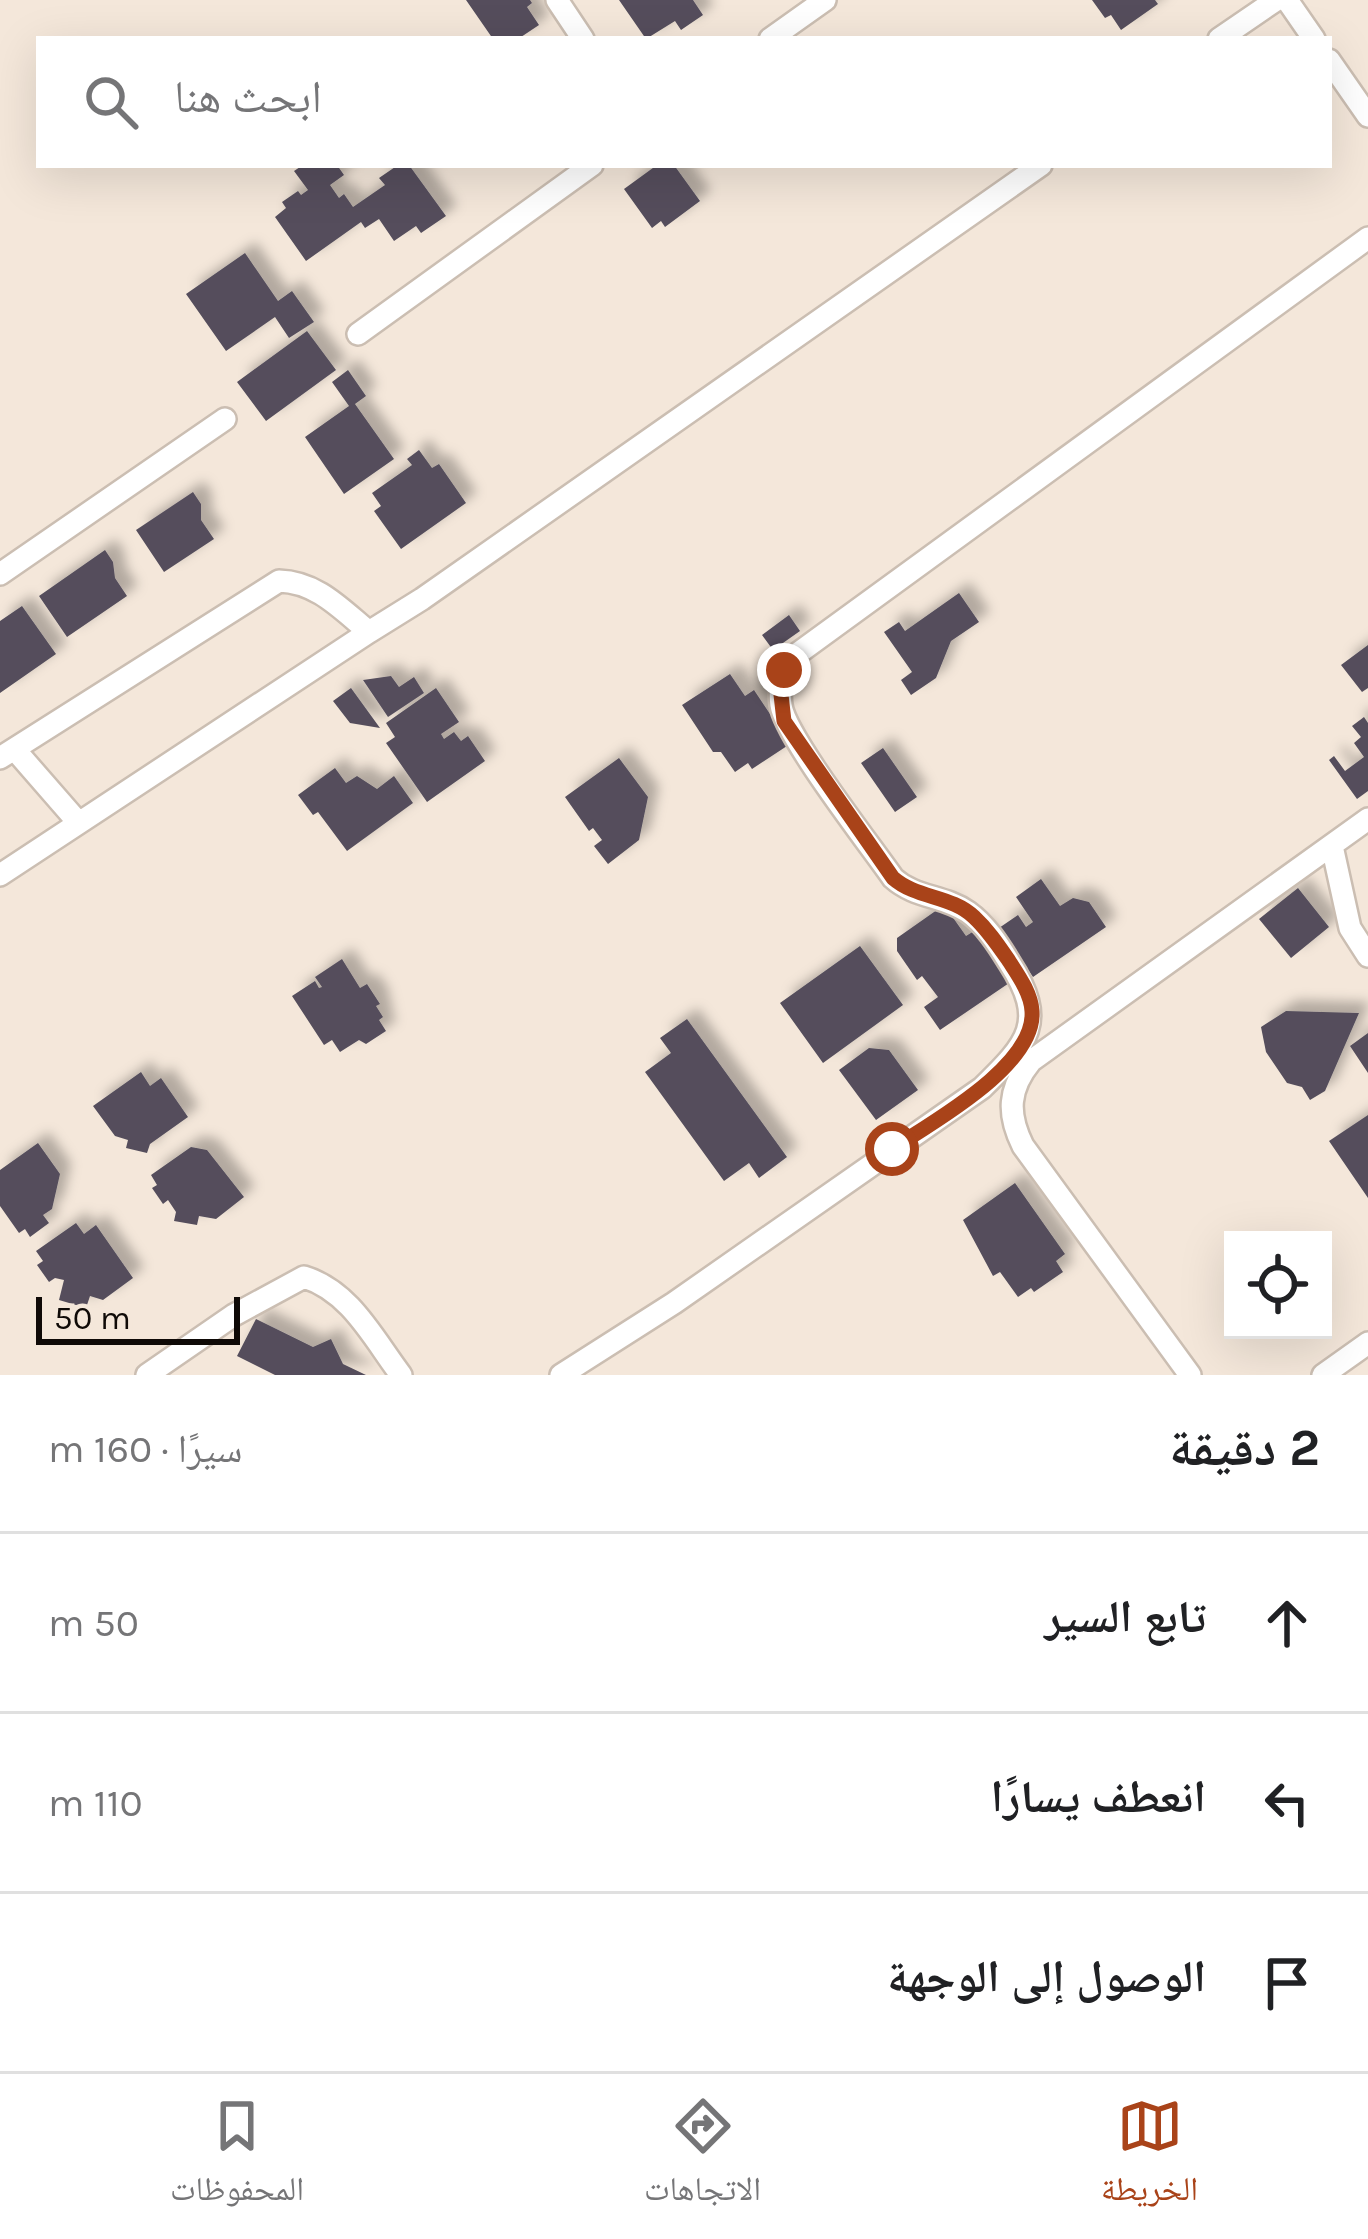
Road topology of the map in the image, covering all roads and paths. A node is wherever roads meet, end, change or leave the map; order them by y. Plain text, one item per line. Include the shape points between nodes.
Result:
1 (557, 0) edge
2 (825, 0) edge
3 (1276, 0) edge
4 (1287, 0) edge
5 (581, 36) edge
6 (774, 36) edge
7 (1223, 36) edge
8 (1312, 36) edge
9 (1332, 64) edge
10 (1368, 116) edge
11 (588, 168) edge
12 (1037, 168) edge
13 (1368, 238) edge
14 (358, 334) dead end
15 (225, 419) dead end
16 (0, 574) edge
17 (369, 632) junction
18 (8, 754) edge
19 (1368, 819) edge
20 (77, 821) junction
21 (1332, 846) junction
22 (0, 875) edge
23 (1368, 956) edge
24 (1368, 1342) edge
25 (147, 1375) edge
26 (400, 1375) edge
27 (561, 1375) edge
28 (1190, 1375) edge
29 (1323, 1375) edge

1 - 5 street
2 - 6 street
3 - 7 street
4 - 8 street
9 - 10 street
11 - 14 street
12 - 17 street
13 - 27 street via 784,670 784,721 893,878 972,914 995,940 1025,989 1030,1026 982,1088
15 - 16 street
17 - 18 street via 320,592 279,581
17 - 20 street
18 - 20 street
19 - 21 street
20 - 22 street
21 - 23 street via 1350,928
21 - 28 street via 1030,1061 1013,1090 1012,1124 1023,1146
24 - 29 street
25 - 26 street via 304,1276 342,1296

